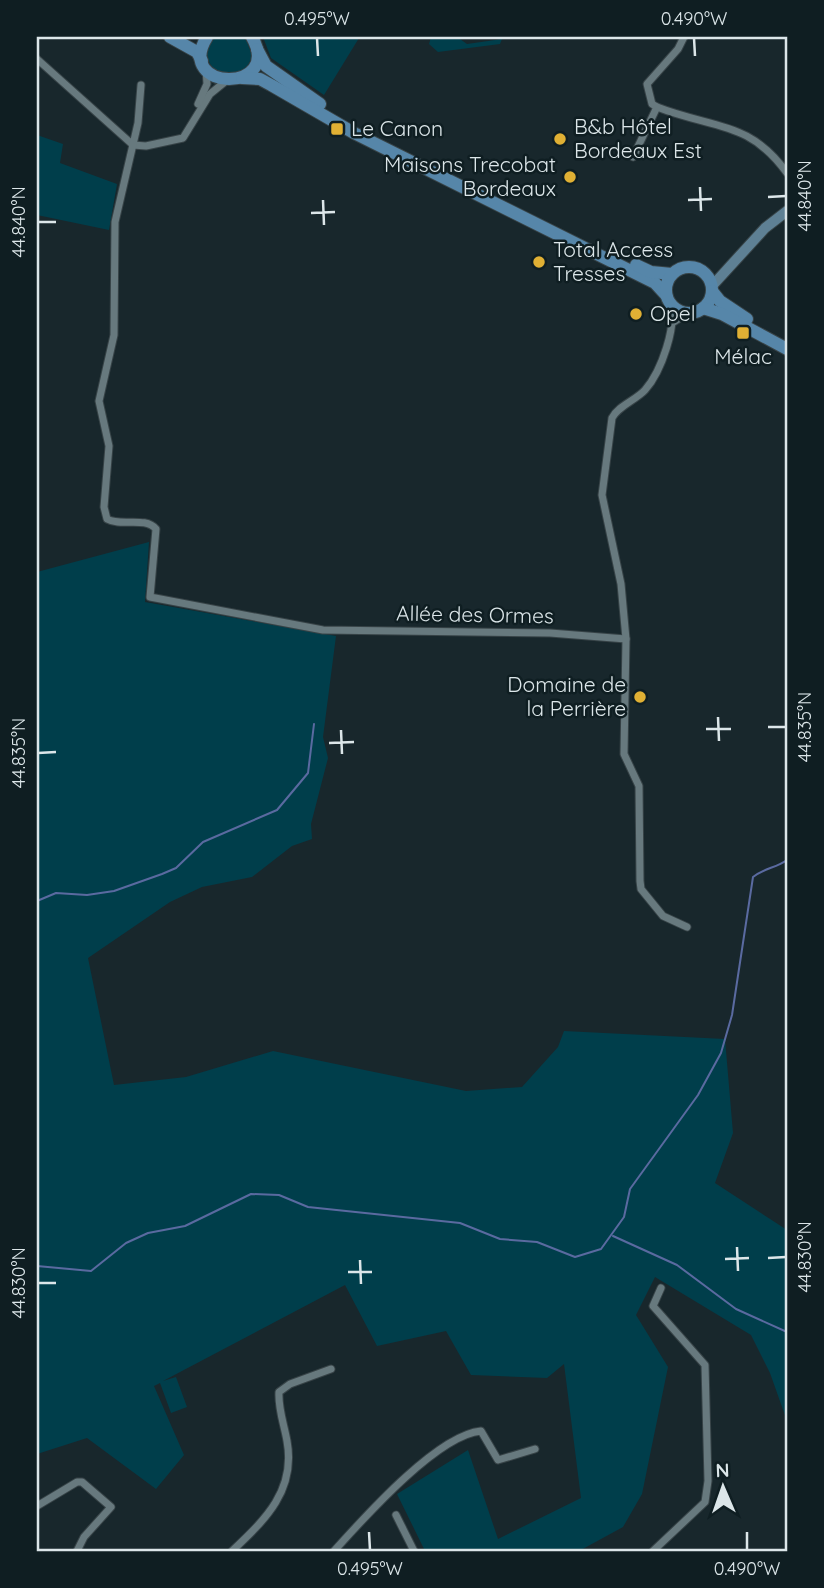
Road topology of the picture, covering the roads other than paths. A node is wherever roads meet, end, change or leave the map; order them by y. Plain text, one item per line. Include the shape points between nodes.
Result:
1 (170, 37) edge
2 (207, 37) edge
3 (684, 37) edge
4 (254, 43) edge
5 (37, 59) edge
6 (204, 65) junction
7 (242, 78) junction
8 (226, 81) junction
9 (141, 85) dead end
10 (657, 107) junction
11 (170, 141) junction
12 (133, 145) junction
13 (633, 157) dead end
14 (787, 173) edge
15 (787, 211) edge
16 (672, 274) junction
17 (710, 284) junction
18 (668, 299) junction
19 (703, 308) junction
20 (688, 313) junction
21 (672, 323) junction
22 (787, 341) edge
23 (787, 349) edge
24 (626, 639) junction
25 (687, 927) dead end
26 (662, 1288) dead end
27 (331, 1369) dead end
28 (535, 1449) dead end
29 (37, 1506) edge
30 (396, 1515) dead end
31 (79, 1551) edge
32 (232, 1551) edge
33 (334, 1551) edge
34 (414, 1551) edge
35 (653, 1551) edge

1 - 6 main road via 197,52
2 - 6 main road via 202,47
3 - 10 street via 647,84
4 - 7 main road via 254,66
4 - 16 main road via 276,75 341,116 643,269
5 - 12 street
6 - 8 main road
6 - 11 street via 205,92 183,130
7 - 8 main road
7 - 18 main road via 260,79 354,133 655,284
8 - 11 street via 210,94 183,138
9 - 12 street
10 - 13 street
10 - 14 street via 751,135
11 - 12 street
12 - 24 street, Allée des Ormes via 115,222 114,335 99,414 109,446 107,519 147,523 156,529 150,597 323,630 550,633
15 - 17 street
16 - 17 main road via 694,268
16 - 18 main road via 666,288
17 - 19 main road
17 - 22 main road via 741,315
18 - 20 main road
18 - 21 street
19 - 20 main road
19 - 23 main road
20 - 21 street
21 - 24 street via 647,387 612,418 602,495 621,584
24 - 25 street via 624,754 639,786 641,889 663,916
26 - 35 street via 653,1306 705,1366 708,1481 705,1502
27 - 32 street via 279,1392 290,1469 285,1490
28 - 33 street via 498,1460 481,1431 473,1432 433,1455 399,1483
29 - 31 street via 82,1482 111,1507 84,1537
30 - 34 street

